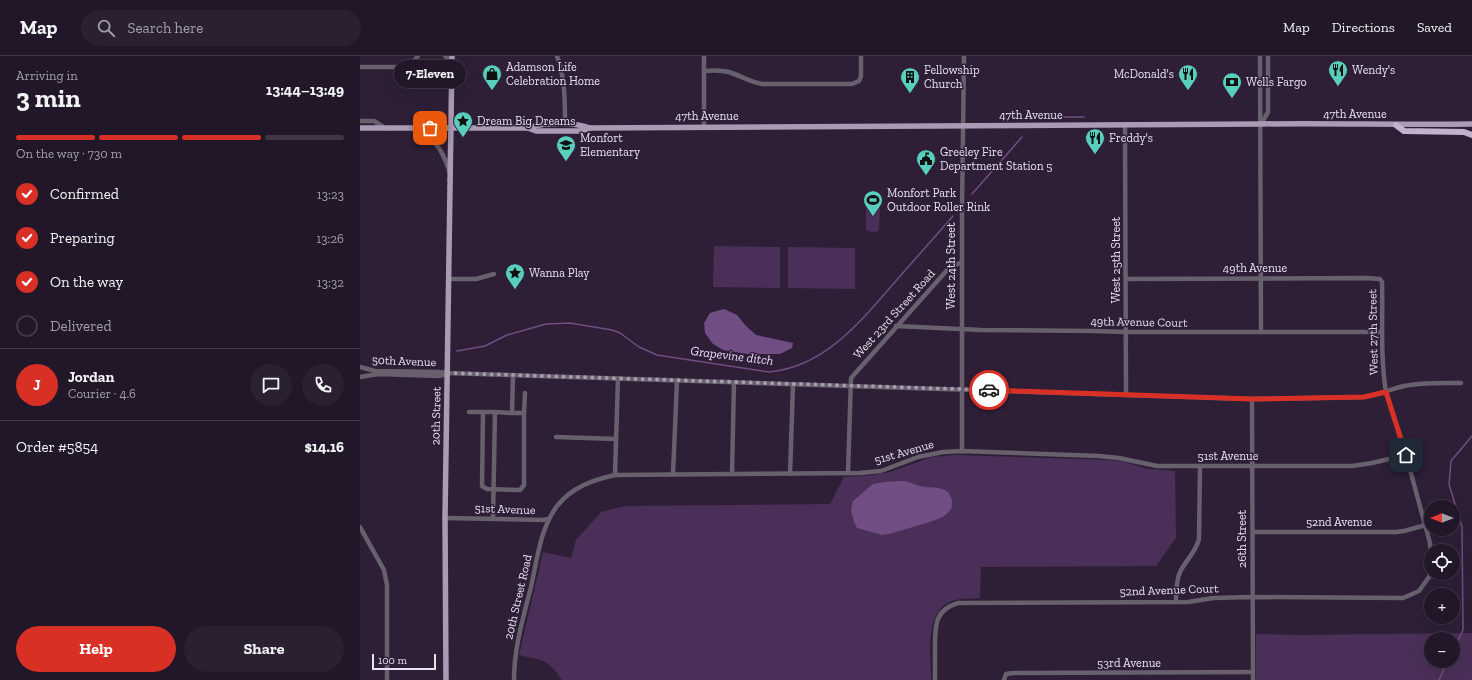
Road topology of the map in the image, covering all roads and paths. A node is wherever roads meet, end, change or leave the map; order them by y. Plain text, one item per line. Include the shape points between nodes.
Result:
1 (418, 56) edge
2 (445, 56) edge
3 (557, 56) edge
4 (704, 56) edge
5 (861, 56) edge
6 (964, 56) edge
7 (1260, 56) edge
8 (1268, 56) edge
9 (452, 59) edge
10 (360, 67) edge
11 (704, 70) junction
12 (360, 121) edge
13 (565, 124) junction
14 (1262, 124) junction
15 (1472, 124) edge
16 (1396, 125) junction
17 (963, 126) junction
18 (1125, 126) junction
19 (704, 127) junction
20 (360, 128) edge
21 (386, 128) junction
22 (411, 128) junction
23 (450, 128) junction
24 (528, 128) junction
25 (590, 128) junction
26 (1472, 135) edge
27 (450, 171) junction
28 (962, 262) junction
29 (494, 274) dead end
30 (1261, 278) junction
31 (449, 279) junction
32 (1126, 279) junction
33 (1382, 282) joint
34 (896, 326) junction
35 (961, 330) junction
36 (1126, 332) junction
37 (1261, 332) junction
38 (1382, 332) junction
39 (360, 368) edge
40 (447, 373) junction
41 (513, 375) junction
42 (360, 376) edge
43 (618, 378) junction
44 (676, 380) junction
45 (734, 382) junction
46 (1461, 383) dead end
47 (793, 384) junction
48 (851, 386) junction
49 (962, 389) junction
50 (1386, 392) junction
51 (525, 393) dead end
52 (1126, 395) junction
53 (1252, 399) junction
54 (469, 412) dead end
55 (483, 412) junction
56 (495, 412) junction
57 (512, 413) junction
58 (524, 413) junction
59 (556, 437) dead end
60 (616, 439) junction
61 (962, 451) junction
62 (1406, 455) junction
63 (1200, 466) junction
64 (1252, 466) junction
65 (848, 473) junction
66 (673, 474) junction
67 (732, 474) junction
68 (790, 474) junction
69 (615, 475) junction
70 (494, 490) junction
71 (445, 518) junction
72 (493, 518) junction
73 (1424, 518) edge
74 (549, 519) junction
75 (1424, 526) edge
76 (360, 527) edge
77 (1252, 532) junction
78 (1428, 536) edge
79 (1252, 597) junction
80 (1400, 598) joint
81 (1176, 601) junction
82 (1252, 672) junction
83 (387, 680) edge
84 (446, 680) edge
85 (514, 680) edge
86 (935, 680) edge
87 (1004, 680) edge
88 (1253, 680) edge

1 - 10 street via 404,68
2 - 9 street
3 - 13 street via 562,70
4 - 11 street
5 - 11 street via 861,76 859,81 852,84 762,84 719,70
6 - 17 street, West 24th Street
7 - 14 street
8 - 14 street via 1268,112
9 - 23 main road, 20th Street
11 - 19 street
12 - 21 street via 374,121
13 - 24 main road, 47th Avenue via 536,124
13 - 25 main road, 47th Avenue via 580,124
14 - 16 main road, 47th Avenue
14 - 18 main road, 47th Avenue
14 - 30 street
15 - 16 main road, 47th Avenue
16 - 26 highway via 1404,132 1464,132
17 - 18 main road, 47th Avenue
17 - 19 main road, 47th Avenue
17 - 28 street, West 24th Street
18 - 32 street, West 25th Street
19 - 25 main road, 47th Avenue
20 - 21 main road, 47th Avenue
21 - 22 main road, 47th Avenue
22 - 23 main road, 47th Avenue
22 - 27 street via 428,136 437,144
23 - 24 main road, 47th Avenue
23 - 27 main road, 20th Street
24 - 25 main road, 47th Avenue via 536,132 580,131
27 - 31 main road, 20th Street
28 - 34 street, West 23rd Street Road via 950,268
28 - 35 street, West 24th Street
29 - 31 street via 476,279
30 - 32 street, 49th Avenue
30 - 33 street, 49th Avenue via 1367,278 1380,279
30 - 37 street
31 - 40 main road, 20th Street
32 - 36 street, West 25th Street
33 - 38 street, West 27th Street
34 - 35 street, 49th Avenue Court
34 - 48 street, West 23rd Street Road via 851,378
35 - 36 street, 49th Avenue Court
35 - 49 street, West 24th Street
36 - 37 street, 49th Avenue Court
36 - 52 street, West 25th Street
37 - 38 street, 49th Avenue Court
38 - 50 street, West 27th Street via 1382,365
39 - 40 street, 50th Avenue via 375,371
39 - 42 street
40 - 41 street, 50th Avenue
40 - 42 street, 50th Avenue via 439,376
40 - 71 main road, 20th Street
41 - 43 street, 50th Avenue
41 - 57 street
43 - 44 street, 50th Avenue
43 - 60 street
44 - 45 street, 50th Avenue
44 - 66 street
45 - 47 street, 50th Avenue
45 - 67 street
46 - 50 street, 50th Avenue via 1412,385
47 - 48 street, 50th Avenue
47 - 68 street
48 - 49 street, 50th Avenue
48 - 65 street
49 - 52 street, 50th Avenue
49 - 61 street, West 24th Street
50 - 53 street, 50th Avenue via 1364,397
50 - 62 street, West 27th Street
51 - 58 street
52 - 53 street, 50th Avenue
53 - 64 street, 26th Street
54 - 55 street
55 - 56 street
55 - 70 street via 482,486
56 - 57 street
56 - 70 street
57 - 58 street
58 - 70 street via 523,488
59 - 60 street
60 - 69 street
61 - 63 street, 51st Avenue via 1099,456 1157,466
61 - 65 street, 51st Avenue via 932,453 881,471
62 - 64 street, 51st Avenue via 1372,464 1352,466
62 - 73 street, West 27th Street
63 - 64 street, 51st Avenue
63 - 81 street via 1199,539 1196,549 1179,574
64 - 77 street, 26th Street
65 - 68 street, 51st Avenue
66 - 67 street, 51st Avenue
66 - 69 street, 51st Avenue
67 - 68 street, 51st Avenue
69 - 74 street, 51st Avenue via 597,479 576,489 558,505
70 - 72 street
71 - 72 street, 51st Avenue
71 - 84 main road, 20th Street
72 - 74 street, 51st Avenue
74 - 85 street, 20th Street Road via 542,538 515,652
75 - 77 street, 52nd Avenue via 1396,532
76 - 83 street via 385,575 387,585
77 - 79 street, 26th Street
78 - 80 street, West 27th Street via 1431,568 1429,578 1416,594
79 - 80 street, 52nd Avenue Court
79 - 81 street, 52nd Avenue Court
79 - 82 street, 26th Street
81 - 86 street, 52nd Avenue Court via 958,603 941,612 935,626
82 - 87 street, 53rd Avenue via 1006,674
82 - 88 street, 26th Street

